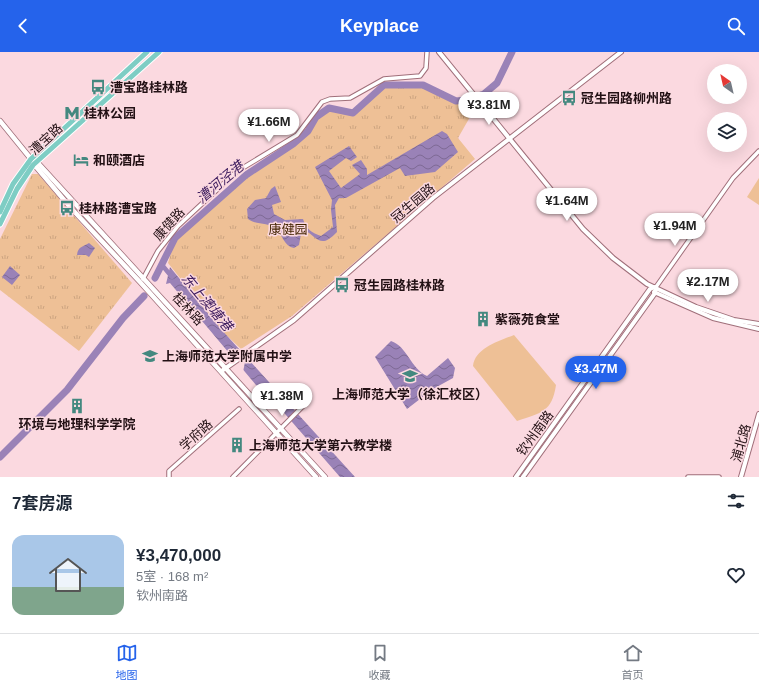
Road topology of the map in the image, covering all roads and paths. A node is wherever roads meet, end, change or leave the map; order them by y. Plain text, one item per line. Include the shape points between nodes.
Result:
1 (147, 52) edge
2 (159, 52) edge
3 (427, 52) edge
4 (439, 52) edge
5 (621, 52) edge
6 (0, 121) edge
7 (509, 139) junction
8 (759, 151) edge
9 (31, 159) junction
10 (35, 164) junction
11 (0, 212) edge
12 (0, 224) edge
13 (144, 278) junction
14 (140, 282) junction
15 (647, 284) junction
16 (656, 287) junction
17 (650, 289) junction
18 (655, 293) junction
19 (759, 324) edge
20 (759, 329) edge
21 (227, 368) junction
22 (221, 372) junction
23 (301, 408) dead end
24 (239, 409) dead end
25 (759, 414) edge
26 (281, 428) junction
27 (276, 433) junction
28 (169, 477) edge
29 (233, 477) edge
30 (316, 477) edge
31 (325, 477) edge
32 (516, 477) edge
33 (523, 477) edge
34 (688, 477) edge
35 (719, 477) edge
36 (741, 477) edge

1 - 9 main road, 漕宝路
2 - 10 main road, 漕宝路
3 - 13 street, 康健路 via 426,68 420,76 384,79 350,98 330,99 319,104 297,135 236,172 178,226 158,251
4 - 7 street
5 - 7 street, 冠生园路
6 - 9 main road, 桂林路
7 - 15 street via 587,233 613,258
7 - 21 street, 冠生园路 via 418,211 304,312
8 - 16 street, 钦州南路 via 733,178
9 - 10 main road, 桂林路
9 - 11 main road, 漕宝路 via 13,184
10 - 12 main road, 漕宝路 via 17,189
10 - 13 main road, 桂林路
10 - 14 main road, 桂林路
13 - 14 street, 康健路
13 - 21 main road, 桂林路
14 - 22 main road, 桂林路
15 - 16 street
15 - 17 street
16 - 17 street
16 - 18 street, 钦州南路
16 - 19 street via 715,314
17 - 18 street
17 - 32 street, 钦州南路
18 - 20 street via 713,318
18 - 33 street, 钦州南路
21 - 22 street, 冠生园路
21 - 26 main road, 桂林路
22 - 27 main road, 桂林路
23 - 26 street
24 - 28 street, 学府路 via 169,471
25 - 36 street, 浦北路
26 - 27 street
26 - 31 main road, 桂林路
27 - 29 street
27 - 30 main road, 桂林路
34 - 35 street

